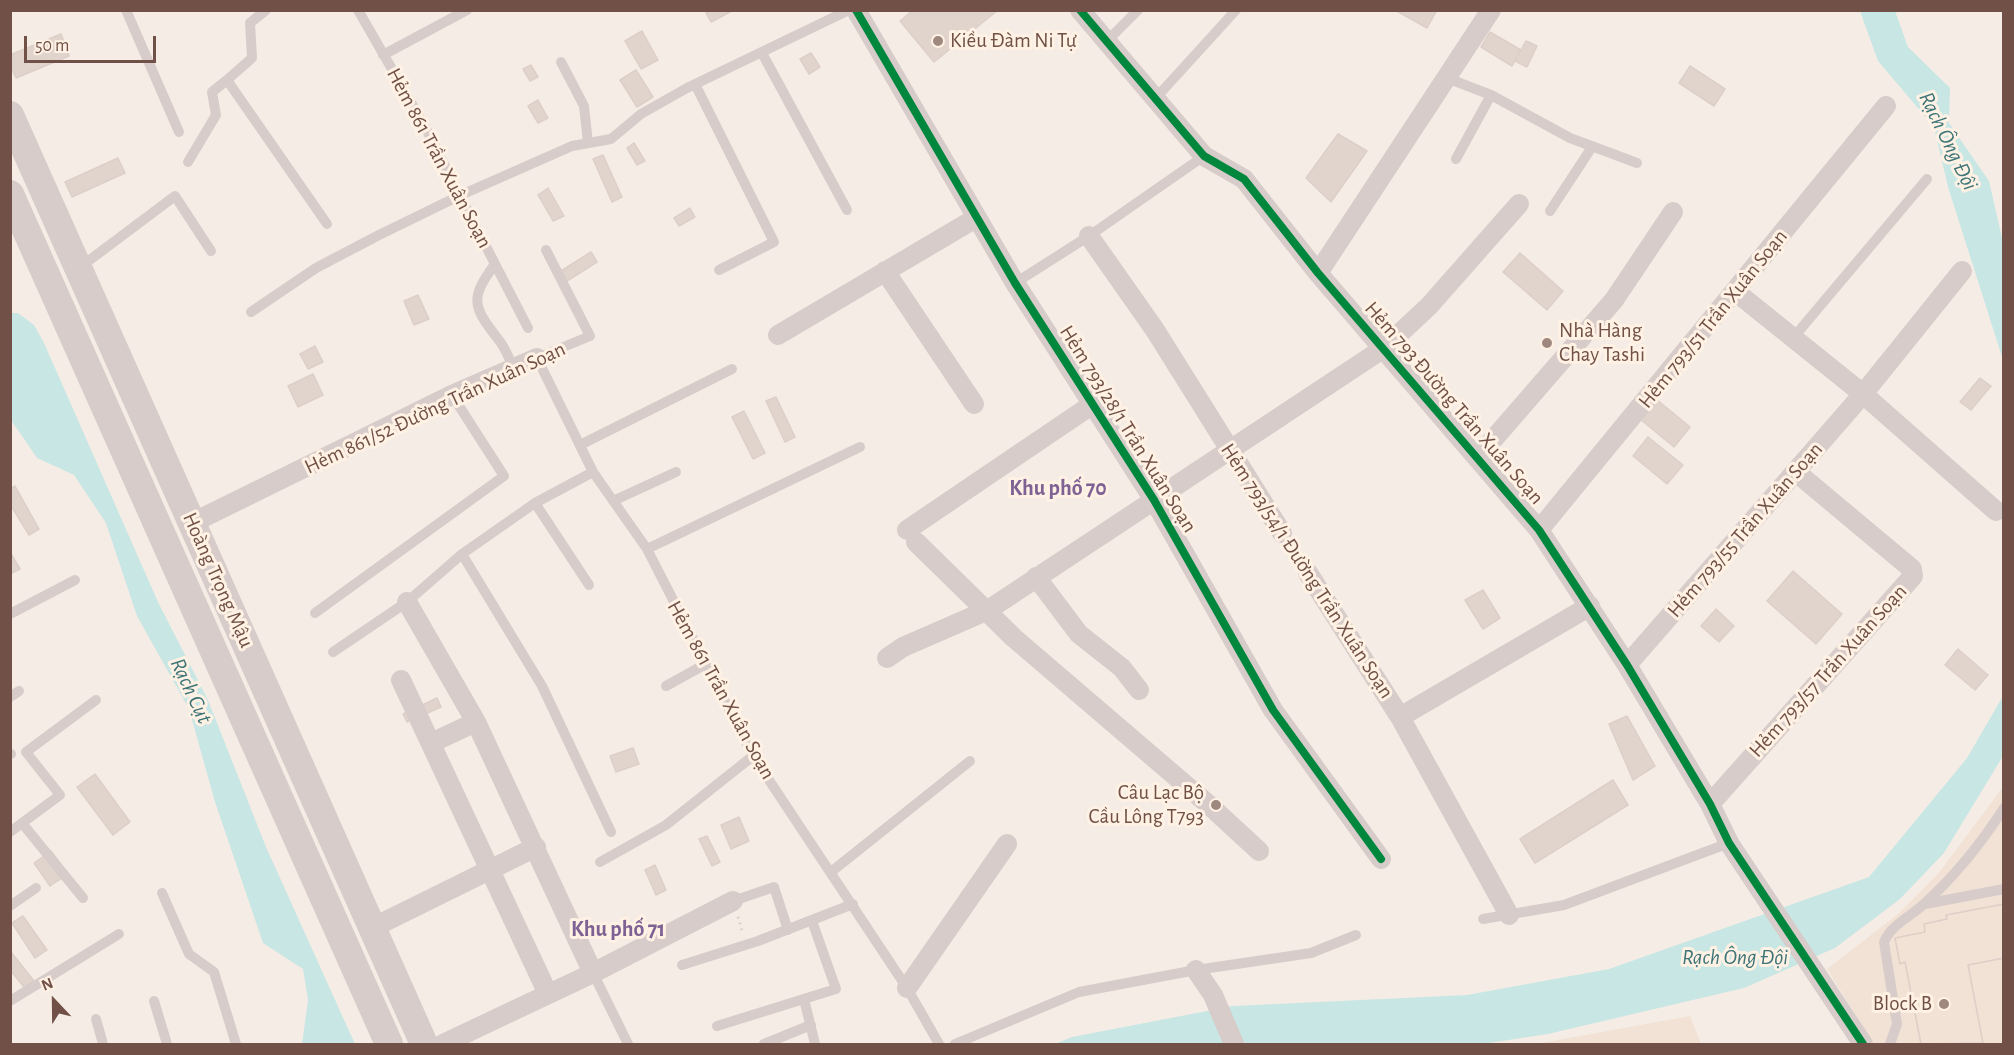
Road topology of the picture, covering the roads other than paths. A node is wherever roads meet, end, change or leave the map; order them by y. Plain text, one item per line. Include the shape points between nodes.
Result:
1 (126, 10) edge
2 (266, 10) edge
3 (358, 10) edge
4 (467, 10) edge
5 (849, 10) edge
6 (856, 10) edge
7 (1080, 10) edge
8 (1138, 10) edge
9 (1236, 10) edge
10 (1491, 10) edge
11 (1106, 42) junction
12 (762, 53) junction
13 (383, 55) junction
14 (561, 62) dead end
15 (1448, 78) junction
16 (227, 80) junction
17 (695, 84) junction
18 (1491, 95) junction
19 (1154, 100) junction
20 (1886, 106) dead end
21 (10, 115) edge
22 (180, 132) dead end
23 (588, 143) junction
24 (1592, 147) junction
25 (1204, 156) junction
26 (1456, 159) dead end
27 (188, 162) dead end
28 (1636, 163) dead end
29 (1927, 179) dead end
30 (10, 194) edge
31 (461, 195) junction
32 (1519, 204) dead end
33 (847, 210) dead end
34 (1550, 211) dead end
35 (1673, 212) dead end
36 (976, 218) junction
37 (327, 224) dead end
38 (60, 226) junction
39 (1089, 236) junction
40 (31, 240) junction
41 (546, 250) dead end
42 (211, 251) dead end
43 (495, 264) junction
44 (79, 268) junction
45 (719, 270) dead end
46 (885, 271) junction
47 (1962, 271) dead end
48 (1318, 273) junction
49 (1015, 282) junction
50 (1736, 292) junction
51 (251, 312) dead end
52 (528, 328) dead end
53 (778, 335) dead end
54 (1793, 338) junction
55 (1384, 348) junction
56 (537, 358) junction
57 (514, 368) junction
58 (732, 369) dead end
59 (1863, 394) junction
60 (452, 395) junction
61 (974, 404) dead end
62 (1093, 404) junction
63 (580, 445) junction
64 (860, 447) dead end
65 (1229, 450) junction
66 (1478, 458) junction
67 (1796, 471) junction
68 (593, 472) junction
69 (676, 472) dead end
70 (1154, 500) junction
71 (613, 501) junction
72 (535, 503) junction
73 (1996, 511) dead end
74 (192, 523) junction
75 (1539, 530) junction
76 (1282, 533) joint
77 (163, 536) junction
78 (646, 549) junction
79 (462, 554) junction
80 (1308, 573) joint
81 (1036, 577) junction
82 (75, 580) dead end
83 (589, 585) dead end
84 (406, 602) junction
85 (1590, 606) junction
86 (988, 610) junction
87 (315, 613) dead end
88 (10, 614) edge
89 (333, 652) dead end
90 (887, 658) dead end
91 (704, 665) junction
92 (1627, 665) junction
93 (401, 680) dead end
94 (666, 686) dead end
95 (1139, 690) dead end
96 (96, 700) dead end
97 (1400, 717) junction
98 (476, 722) junction
99 (431, 743) junction
100 (753, 756) junction
101 (970, 761) dead end
102 (314, 797) junction
103 (1710, 804) junction
104 (284, 808) junction
105 (2004, 808) edge
106 (22, 823) junction
107 (10, 832) edge
108 (611, 832) dead end
109 (1729, 843) junction
110 (1007, 844) dead end
111 (536, 847) junction
112 (1259, 851) dead end
113 (1382, 859) dead end
114 (600, 862) dead end
115 (491, 869) junction
116 (831, 872) junction
117 (36, 888) dead end
118 (2004, 889) edge
119 (162, 893) dead end
120 (83, 898) dead end
121 (733, 901) joint
122 (853, 904) junction
123 (1924, 904) junction
124 (10, 906) edge
125 (1509, 915) junction
126 (1483, 919) dead end
127 (812, 921) junction
128 (372, 928) junction
129 (788, 930) junction
130 (119, 934) dead end
131 (1356, 935) dead end
132 (682, 965) dead end
133 (1196, 970) junction
134 (593, 973) junction
135 (907, 987) junction
136 (548, 994) junction
137 (804, 999) junction
138 (10, 1001) edge
139 (154, 1001) dead end
140 (96, 1019) dead end
141 (811, 1025) junction
142 (717, 1026) dead end
143 (103, 1044) edge
144 (167, 1044) edge
145 (236, 1044) edge
146 (389, 1044) edge
147 (424, 1044) edge
148 (443, 1044) edge
149 (628, 1044) edge
150 (764, 1044) edge
151 (815, 1044) edge
152 (939, 1044) edge
153 (955, 1044) edge
154 (1234, 1044) edge
155 (1863, 1044) edge
156 (1890, 1044) edge

1 - 22 lane
2 - 16 lane via 250,22 252,58
3 - 13 lane, Hẻm 861 Trần Xuân Soạn
4 - 13 lane
5 - 12 lane
6 - 36 street, Hẻm 793/28/1 Trần Xuân Soạn
7 - 11 street, Hẻm 793 Đường Trần Xuân Soạn
8 - 11 lane
9 - 19 lane
10 - 15 street
11 - 19 street, Hẻm 793 Đường Trần Xuân Soạn
12 - 17 lane
12 - 33 lane
13 - 31 lane, Hẻm 861 Trần Xuân Soạn
14 - 23 lane via 584,106
15 - 18 lane
15 - 48 street
16 - 27 lane via 212,92 216,115
16 - 37 lane
17 - 23 lane via 641,114 611,139
17 - 45 lane via 774,242
18 - 24 lane
18 - 26 lane
19 - 25 street, Hẻm 793 Đường Trần Xuân Soạn
20 - 50 street, Hẻm 793/51 Trần Xuân Soạn
21 - 38 main road, Hoàng Trọng Mậu
23 - 31 lane via 572,146
24 - 28 lane
24 - 34 lane
25 - 39 lane
25 - 48 street, Hẻm 793 Đường Trần Xuân Soạn via 1244,179
29 - 54 lane
30 - 40 main road, Hoàng Trọng Mậu
31 - 43 lane, Hẻm 861 Trần Xuân Soạn
31 - 51 lane via 316,268
32 - 55 street via 1429,306
35 - 66 street via 1614,300
36 - 46 street
36 - 49 street, Hẻm 793/28/1 Trần Xuân Soạn
38 - 40 main road
38 - 44 main road, Hoàng Trọng Mậu
39 - 49 lane
39 - 65 street, Hẻm 793/54/1 Đường Trần Xuân Soạn via 1155,330
40 - 77 main road, Hoàng Trọng Mậu
41 - 56 lane, Hẻm 861/52 Đường Trần Xuân Soạn via 590,336
42 - 44 lane via 175,196
43 - 52 lane
43 - 57 lane, Hẻm 861 Trần Xuân Soạn via 481,284 477,304
44 - 74 main road, Hoàng Trọng Mậu
46 - 53 street
46 - 61 street
47 - 59 street, Hẻm 793/55 Trần Xuân Soạn
48 - 55 street, Hẻm 793 Đường Trần Xuân Soạn
49 - 62 street, Hẻm 793/28/1 Trần Xuân Soạn
50 - 54 street
50 - 75 street, Hẻm 793/51 Trần Xuân Soạn
54 - 59 street
55 - 65 street
55 - 66 street, Hẻm 793 Đường Trần Xuân Soạn
56 - 57 street, Hẻm 861/52 Đường Trần Xuân Soạn
56 - 63 lane, Hẻm 861 Trần Xuân Soạn
57 - 60 street, Hẻm 861/52 Đường Trần Xuân Soạn
58 - 63 lane
59 - 67 street, Hẻm 793/55 Trần Xuân Soạn
59 - 73 street
60 - 74 street, Hẻm 861/52 Đường Trần Xuân Soạn
60 - 87 lane via 504,476
62 - 70 street, Hẻm 793/28/1 Trần Xuân Soạn
62 - 86 street via 911,536
63 - 68 lane, Hẻm 861 Trần Xuân Soạn
64 - 78 lane
65 - 70 street
65 - 76 street, Hẻm 793/54/1 Đường Trần Xuân Soạn
66 - 75 street, Hẻm 793 Đường Trần Xuân Soạn
67 - 92 street, Hẻm 793/55 Trần Xuân Soạn
67 - 103 street, Hẻm 793/57 Trần Xuân Soạn via 1912,569 1913,576
68 - 71 lane, Hẻm 861 Trần Xuân Soạn
68 - 72 lane
69 - 71 lane
70 - 81 street
70 - 113 street, Hẻm 793/28/1 Trần Xuân Soạn via 1273,710
71 - 78 lane, Hẻm 861 Trần Xuân Soạn
72 - 79 lane
72 - 83 lane
74 - 77 main road
74 - 102 main road, Hoàng Trọng Mậu
75 - 85 street, Hẻm 793 Đường Trần Xuân Soạn
76 - 80 lane, Hẻm 793/54/1 Đường Trần Xuân Soạn
77 - 104 main road, Hoàng Trọng Mậu
78 - 91 lane, Hẻm 861 Trần Xuân Soạn
79 - 84 lane
79 - 108 lane via 542,686
80 - 97 street, Hẻm 793/54/1 Đường Trần Xuân Soạn
81 - 86 street
81 - 95 street via 1079,634 1122,668
82 - 88 lane
84 - 89 lane
84 - 98 street
85 - 92 street, Hẻm 793 Đường Trần Xuân Soạn
85 - 97 street
86 - 90 street
86 - 112 street via 1014,638
91 - 94 lane
91 - 100 lane, Hẻm 861 Trần Xuân Soạn
92 - 103 street, Hẻm 793 Đường Trần Xuân Soạn
93 - 99 street
96 - 106 lane via 26,752 60,795
97 - 125 street, Hẻm 793/54/1 Đường Trần Xuân Soạn
98 - 99 street
98 - 111 street
99 - 115 street
100 - 114 lane via 666,825
100 - 116 lane, Hẻm 861 Trần Xuân Soạn
101 - 116 lane
102 - 104 main road
102 - 128 main road, Hoàng Trọng Mậu
103 - 109 street, Hẻm 793 Đường Trần Xuân Soạn
104 - 146 main road, Hoàng Trọng Mậu
105 - 123 lane via 1987,834
106 - 107 lane
106 - 120 lane
109 - 125 lane via 1564,905
109 - 155 street, Hẻm 793 Đường Trần Xuân Soạn
110 - 135 street
111 - 115 street
111 - 134 street
115 - 128 street
115 - 136 street
116 - 122 lane, Hẻm 861 Trần Xuân Soạn
117 - 124 lane
118 - 123 lane
119 - 145 lane via 189,954 214,972
121 - 129 lane via 774,887
121 - 134 street
122 - 127 lane
122 - 135 lane, Hẻm 861 Trần Xuân Soạn
123 - 156 lane via 1889,932 1884,942 1898,1024
125 - 126 lane
127 - 129 lane
127 - 137 lane via 836,989
128 - 147 main road, Hoàng Trọng Mậu
129 - 132 lane
130 - 138 lane
131 - 133 lane via 1311,953
133 - 153 lane via 1079,992
133 - 154 street via 1213,995
134 - 136 street
134 - 149 lane
135 - 152 lane, Hẻm 861 Trần Xuân Soạn
136 - 148 street
137 - 141 lane
137 - 142 lane
139 - 144 lane
140 - 143 lane
141 - 150 lane
141 - 151 lane

